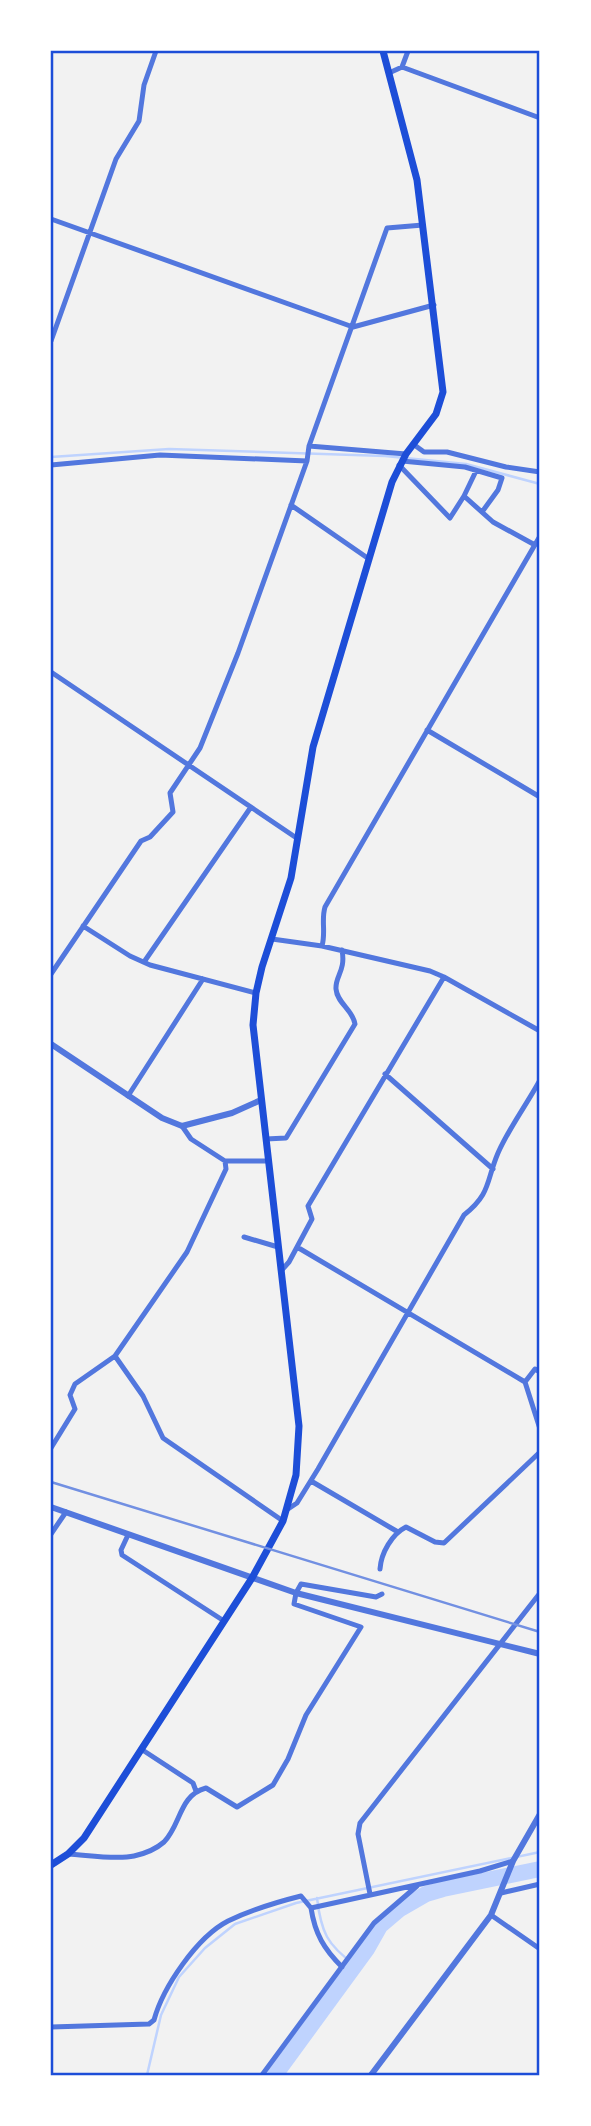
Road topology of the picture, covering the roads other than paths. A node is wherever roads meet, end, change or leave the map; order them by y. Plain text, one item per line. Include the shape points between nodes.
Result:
1 (156, 51) edge
2 (383, 51) edge
3 (408, 51) edge
4 (402, 67) junction
5 (389, 73) junction
6 (540, 118) edge
7 (51, 219) edge
8 (423, 225) junction
9 (90, 233) junction
10 (434, 305) junction
11 (353, 327) junction
12 (51, 341) edge
13 (413, 444) junction
14 (309, 446) junction
15 (402, 460) junction
16 (307, 461) junction
17 (51, 466) edge
18 (476, 471) junction
19 (540, 472) edge
20 (464, 496) junction
21 (291, 505) junction
22 (482, 512) junction
23 (540, 536) edge
24 (536, 545) junction
25 (369, 559) junction
26 (51, 672) edge
27 (427, 730) junction
28 (191, 765) junction
29 (540, 797) edge
30 (251, 807) junction
31 (298, 839) junction
32 (83, 926) junction
33 (272, 939) junction
34 (322, 946) junction
35 (342, 950) junction
36 (144, 962) junction
37 (51, 974) edge
38 (444, 977) junction
39 (203, 979) junction
40 (256, 993) junction
41 (540, 1031) edge
42 (51, 1044) edge
43 (386, 1074) junction
44 (540, 1080) edge
45 (128, 1096) junction
46 (261, 1100) junction
47 (182, 1126) junction
48 (266, 1139) junction
49 (225, 1161) junction
50 (268, 1161) junction
51 (493, 1170) junction
52 (243, 1237) dead end
53 (278, 1247) junction
54 (297, 1247) junction
55 (281, 1271) junction
56 (408, 1312) junction
57 (115, 1356) junction
58 (540, 1372) edge
59 (526, 1382) junction
60 (540, 1429) edge
61 (51, 1448) edge
62 (540, 1452) edge
63 (311, 1481) junction
64 (51, 1507) edge
65 (288, 1508) junction
66 (66, 1512) junction
67 (283, 1521) junction
68 (398, 1532) junction
69 (51, 1534) edge
70 (128, 1535) junction
71 (380, 1569) dead end
72 (252, 1578) junction
73 (296, 1593) junction
74 (540, 1593) edge
75 (382, 1594) dead end
76 (224, 1621) junction
77 (499, 1643) junction
78 (540, 1654) edge
79 (141, 1749) junction
80 (196, 1791) junction
81 (540, 1814) edge
82 (68, 1854) junction
83 (512, 1864) junction
84 (51, 1865) edge
85 (540, 1884) edge
86 (418, 1885) junction
87 (503, 1890) junction
88 (369, 1894) junction
89 (311, 1908) junction
90 (491, 1915) junction
91 (540, 1949) edge
92 (342, 1967) junction
93 (51, 2027) edge
94 (262, 2075) edge
95 (371, 2075) edge

1 - 9 street via 144,85 139,121 116,159
2 - 5 main road
3 - 4 street
4 - 5 street
4 - 6 street
5 - 8 main road via 417,180
7 - 9 street
8 - 10 main road
8 - 11 street via 387,228
9 - 11 street
9 - 12 street
10 - 11 street
10 - 13 main road via 443,392 436,414
11 - 14 street
13 - 15 main road
13 - 19 street via 424,452 446,452
14 - 15 street
14 - 16 street
15 - 18 street
15 - 20 street via 450,518
15 - 25 main road
16 - 17 street via 160,456
16 - 21 street
18 - 20 street
18 - 22 street via 502,478
20 - 22 street
21 - 25 street
21 - 28 street via 238,653
22 - 24 street
23 - 24 street
24 - 27 street
25 - 31 main road via 313,747
26 - 28 street
27 - 29 street
27 - 34 street via 325,907
28 - 30 street
28 - 32 street via 170,793 173,812 141,841
30 - 31 street
30 - 36 street
31 - 33 main road
32 - 36 street
32 - 37 street
33 - 34 street
33 - 40 main road
34 - 35 street
35 - 38 street
35 - 48 street via 345,964 336,991 355,1024 286,1138
36 - 39 street
38 - 41 street
38 - 43 street
39 - 40 street
39 - 45 street
40 - 46 main road via 253,1025
42 - 45 street
43 - 51 street
43 - 54 street via 308,1206 312,1219
44 - 51 street
45 - 47 street
46 - 47 street
46 - 48 main road
47 - 49 street via 191,1139
48 - 50 main road
49 - 50 street
49 - 57 street via 226,1169 187,1252
50 - 53 main road
51 - 56 street via 484,1195 464,1214
52 - 53 street
53 - 55 main road
54 - 55 street
54 - 56 street
55 - 65 main road via 299,1426 296,1475
56 - 59 street
56 - 63 street
57 - 61 street via 75,1384 70,1395 75,1409
57 - 67 street via 143,1396 163,1438
58 - 59 street via 535,1369
59 - 60 street
62 - 68 street via 444,1543 406,1527
63 - 65 street via 297,1503
63 - 68 street
64 - 66 street
65 - 67 main road
66 - 69 street
66 - 70 street
67 - 72 main road
68 - 71 street via 381,1558
70 - 72 street
70 - 76 street via 122,1555
72 - 73 street
72 - 76 main road
73 - 75 street via 301,1584 376,1597
73 - 77 street
73 - 80 street via 294,1604 361,1627 306,1715 274,1785 237,1807 206,1788
74 - 77 street
76 - 79 main road
77 - 78 street
77 - 88 street via 360,1823
79 - 80 street via 193,1783
79 - 82 main road via 84,1838
80 - 82 street via 164,1842 148,1852 131,1857
81 - 83 street
82 - 84 main road
83 - 86 street
83 - 87 street
85 - 87 street
86 - 88 street
86 - 92 street via 374,1923
87 - 90 street
88 - 89 street
89 - 92 street via 318,1937
89 - 93 street via 301,1896 226,1922 170,1979 149,2024
90 - 91 street
90 - 95 street
92 - 94 street

